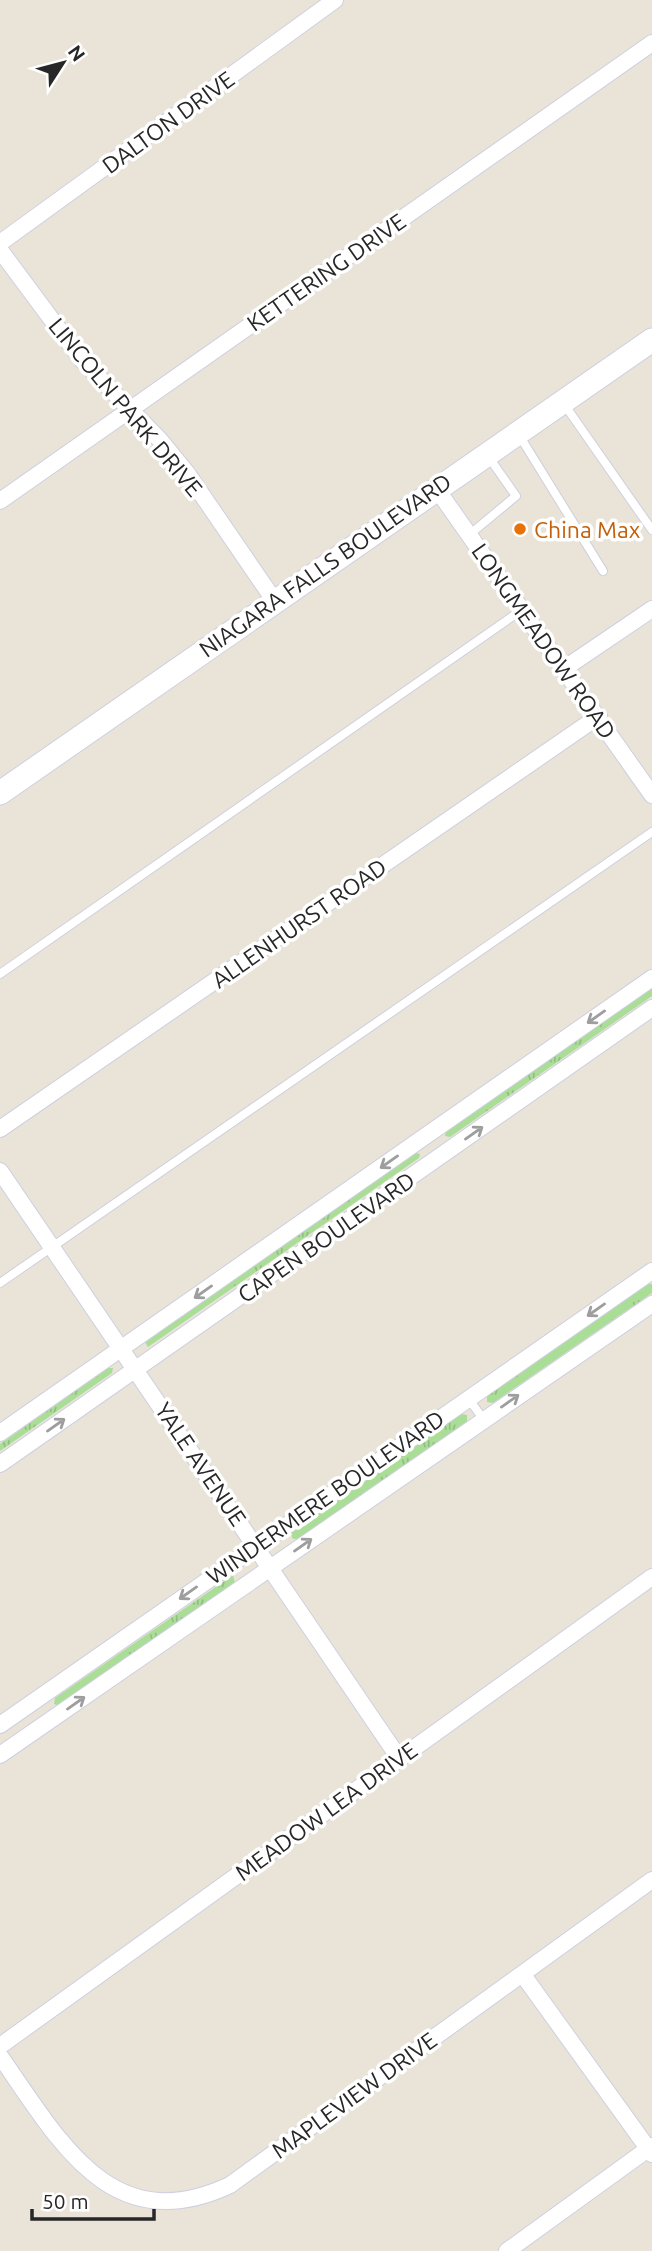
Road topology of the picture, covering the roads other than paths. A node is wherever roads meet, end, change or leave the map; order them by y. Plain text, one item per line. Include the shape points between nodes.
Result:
1 (335, 0) edge
2 (652, 43) edge
3 (0, 243) edge
4 (0, 250) edge
5 (652, 340) edge
6 (562, 401) junction
7 (131, 410) junction
8 (517, 432) junction
9 (486, 453) junction
10 (436, 488) junction
11 (0, 501) edge
12 (652, 530) edge
13 (469, 535) junction
14 (603, 571) dead end
15 (274, 600) junction
16 (523, 609) junction
17 (652, 609) edge
18 (565, 668) junction
19 (599, 716) junction
20 (0, 793) edge
21 (652, 795) edge
22 (652, 832) edge
23 (0, 974) edge
24 (652, 978) edge
25 (652, 1008) edge
26 (0, 1129) edge
27 (426, 1136) junction
28 (441, 1157) junction
29 (0, 1171) edge
30 (52, 1246) junction
31 (652, 1271) edge
32 (0, 1283) edge
33 (652, 1304) edge
34 (122, 1348) junction
35 (137, 1370) junction
36 (468, 1398) junction
37 (484, 1420) junction
38 (0, 1433) edge
39 (0, 1464) edge
40 (256, 1546) junction
41 (270, 1568) junction
42 (652, 1577) edge
43 (35, 1700) junction
44 (50, 1721) junction
45 (0, 1725) edge
46 (0, 1755) edge
47 (399, 1758) junction
48 (652, 1880) edge
49 (523, 1975) junction
50 (0, 2046) edge
51 (0, 2056) edge
52 (651, 2150) edge
53 (507, 2251) edge

1 - 3 street, DALTON DRIVE
2 - 7 street, KETTERING DRIVE
4 - 7 street, LINCOLN PARK DRIVE via 81,359
5 - 6 main road, NIAGARA FALLS BOULEVARD
6 - 8 main road, NIAGARA FALLS BOULEVARD
6 - 12 lane
7 - 11 street, KETTERING DRIVE
7 - 15 street, LINCOLN PARK DRIVE via 187,473
8 - 9 main road, NIAGARA FALLS BOULEVARD
8 - 14 lane
9 - 10 main road, NIAGARA FALLS BOULEVARD
9 - 13 lane via 516,496
10 - 13 street, LONGMEADOW ROAD
10 - 15 main road, NIAGARA FALLS BOULEVARD
13 - 16 street, LONGMEADOW ROAD
15 - 20 main road, NIAGARA FALLS BOULEVARD
16 - 18 street, LONGMEADOW ROAD
16 - 23 lane
17 - 18 street
18 - 19 street, LONGMEADOW ROAD
19 - 21 street, LONGMEADOW ROAD
19 - 26 street, ALLENHURST ROAD
22 - 30 lane
24 -> 27 street, CAPEN BOULEVARD
28 -> 25 street, CAPEN BOULEVARD
27 - 28 lane
27 -> 34 street, CAPEN BOULEVARD
28 - 35 street, CAPEN BOULEVARD
29 - 30 street, YALE AVENUE
30 - 32 lane
30 - 34 street, YALE AVENUE
31 -> 36 street, WINDERMERE BOULEVARD
37 -> 33 street, WINDERMERE BOULEVARD
34 - 35 street, YALE AVENUE
34 - 38 street, CAPEN BOULEVARD
39 -> 35 street, CAPEN BOULEVARD
35 - 40 street, YALE AVENUE
36 - 37 lane
36 - 40 street, WINDERMERE BOULEVARD
41 -> 37 street, WINDERMERE BOULEVARD
40 - 41 street, YALE AVENUE
40 -> 43 street, WINDERMERE BOULEVARD
44 -> 41 street, WINDERMERE BOULEVARD
41 - 47 street, YALE AVENUE
42 - 47 street, MEADOW LEA DRIVE
43 - 44 lane
43 - 45 street, WINDERMERE BOULEVARD
44 - 46 street, WINDERMERE BOULEVARD
47 - 50 street, MEADOW LEA DRIVE
48 - 49 street, MAPLEVIEW DRIVE
49 - 51 street, MAPLEVIEW DRIVE via 230,2185 192,2199 172,2202 127,2196 93,2176
49 - 52 street
52 - 53 street

